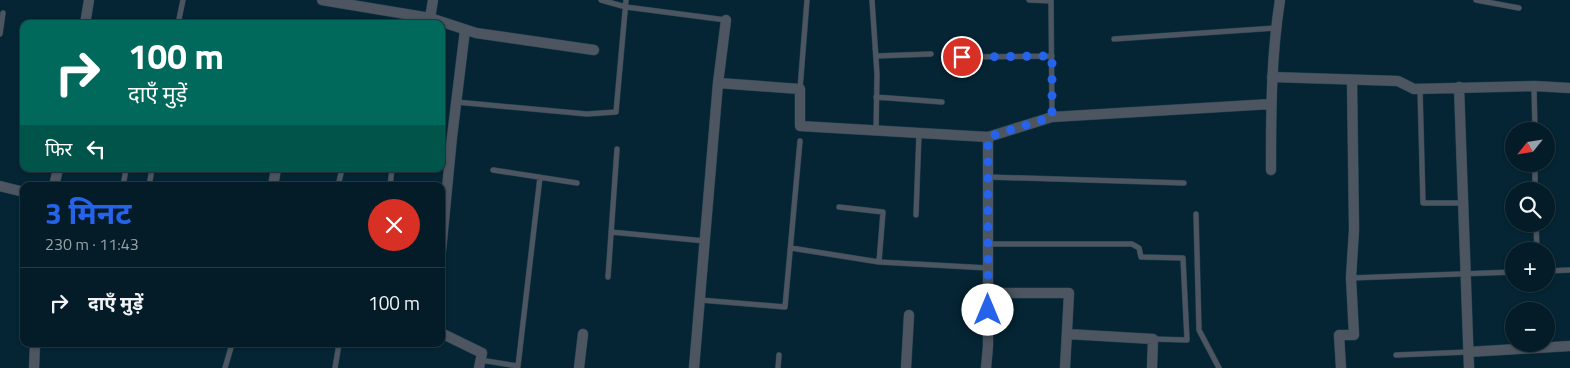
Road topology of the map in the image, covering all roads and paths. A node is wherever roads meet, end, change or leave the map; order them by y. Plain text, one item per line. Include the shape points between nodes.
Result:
1 (89, 0) edge
2 (183, 0) edge
3 (322, 0) edge
4 (433, 0) edge
5 (601, 0) edge
6 (626, 0) edge
7 (808, 0) edge
8 (872, 0) edge
9 (1029, 0) edge
10 (1280, 0) edge
11 (1476, 0) edge
12 (1051, 1) edge
13 (1496, 2) edge
14 (626, 7) junction
15 (1519, 8) dead end
16 (3, 13) dead end
17 (430, 18) junction
18 (86, 20) edge
19 (179, 20) edge
20 (417, 20) edge
21 (436, 20) edge
22 (726, 20) joint
23 (445, 23) edge
24 (1276, 28) junction
25 (465, 30) junction
26 (0, 34) edge
27 (1114, 39) dead end
28 (594, 50) dead end
29 (931, 54) dead end
30 (876, 56) junction
31 (1052, 56) junction
32 (962, 57) dead end
33 (1272, 77) junction
34 (1352, 80) junction
35 (718, 83) junction
36 (1534, 86) junction
37 (1458, 87) junction
38 (1420, 88) junction
39 (1570, 88) edge
40 (800, 90) junction
41 (876, 97) junction
42 (456, 102) junction
43 (942, 102) dead end
44 (1271, 104) junction
45 (1052, 117) junction
46 (1535, 122) edge
47 (876, 131) junction
48 (919, 133) junction
49 (988, 137) junction
50 (800, 141) dead end
51 (617, 149) dead end
52 (493, 170) dead end
53 (1271, 170) dead end
54 (540, 177) junction
55 (988, 177) junction
56 (578, 183) dead end
57 (1184, 183) dead end
58 (0, 186) edge
59 (20, 191) edge
60 (1463, 203) junction
61 (839, 208) dead end
62 (445, 211) edge
63 (1196, 214) dead end
64 (916, 215) dead end
65 (611, 232) junction
66 (705, 241) junction
67 (988, 244) junction
68 (790, 248) junction
69 (879, 262) junction
70 (988, 268) junction
71 (1570, 270) edge
72 (1555, 271) edge
73 (1505, 272) edge
74 (1466, 274) junction
75 (608, 277) dead end
76 (1351, 278) junction
77 (988, 293) junction
78 (700, 300) junction
79 (909, 315) dead end
80 (583, 334) dead end
81 (1067, 334) junction
82 (445, 335) edge
83 (1152, 339) junction
84 (1570, 346) edge
85 (34, 347) edge
86 (231, 347) edge
87 (338, 347) edge
88 (1468, 352) junction
89 (779, 355) dead end
90 (1396, 355) dead end
91 (480, 364) edge
92 (34, 368) edge
93 (225, 368) edge
94 (335, 368) edge
95 (579, 368) edge
96 (694, 368) edge
97 (778, 368) edge
98 (906, 368) edge
99 (986, 368) edge
100 (1065, 368) edge
101 (1152, 368) edge
102 (1219, 368) edge
103 (1341, 368) edge
104 (1469, 368) edge

1 - 18 street
2 - 19 lane
3 - 20 street
4 - 17 street
5 - 14 lane
6 - 14 lane
7 - 40 lane
8 - 30 lane
9 - 12 lane
10 - 24 street
11 - 13 lane
12 - 31 lane
13 - 15 lane
14 - 22 lane
14 - 42 lane via 616,112 587,114
16 - 26 lane
17 - 20 street
17 - 21 street
22 - 35 street
23 - 25 street
24 - 27 lane
24 - 33 street
25 - 28 street
25 - 42 street
29 - 30 lane
30 - 41 lane
31 - 32 lane
31 - 45 lane
33 - 34 street
33 - 44 street
34 - 38 street via 1398,81 1414,89
34 - 76 street via 1354,230
35 - 40 street
35 - 66 street
36 - 37 street
36 - 39 street
36 - 46 lane
37 - 38 street
37 - 60 street
38 - 60 lane via 1423,203
40 - 47 street via 800,126
41 - 43 lane
41 - 47 lane
42 - 62 street
44 - 45 street
44 - 53 street
45 - 49 street
47 - 48 street
48 - 49 street
48 - 64 lane
49 - 55 street
50 - 68 lane
51 - 65 lane
52 - 54 lane
54 - 56 lane
54 - 91 lane via 518,366
55 - 57 lane
55 - 67 street
58 - 59 street
60 - 74 street
61 - 69 lane via 883,212
63 - 102 lane via 1199,330
65 - 66 lane
65 - 75 lane
66 - 78 street
67 - 70 street
67 - 83 lane via 1132,244 1139,248 1140,257 1183,258 1187,340
68 - 69 lane
68 - 78 lane via 785,307
69 - 70 lane
70 - 77 street
71 - 72 lane
73 - 74 lane
74 - 76 lane
74 - 88 street
76 - 103 street via 1354,335 1339,335
77 - 81 street via 1068,293
77 - 99 street
78 - 96 street
79 - 98 street
80 - 95 street
81 - 83 street
81 - 100 street
82 - 91 street via 482,353
83 - 101 street
84 - 88 street
85 - 92 street
86 - 93 lane
87 - 94 lane
88 - 90 lane
88 - 104 street
89 - 97 lane

